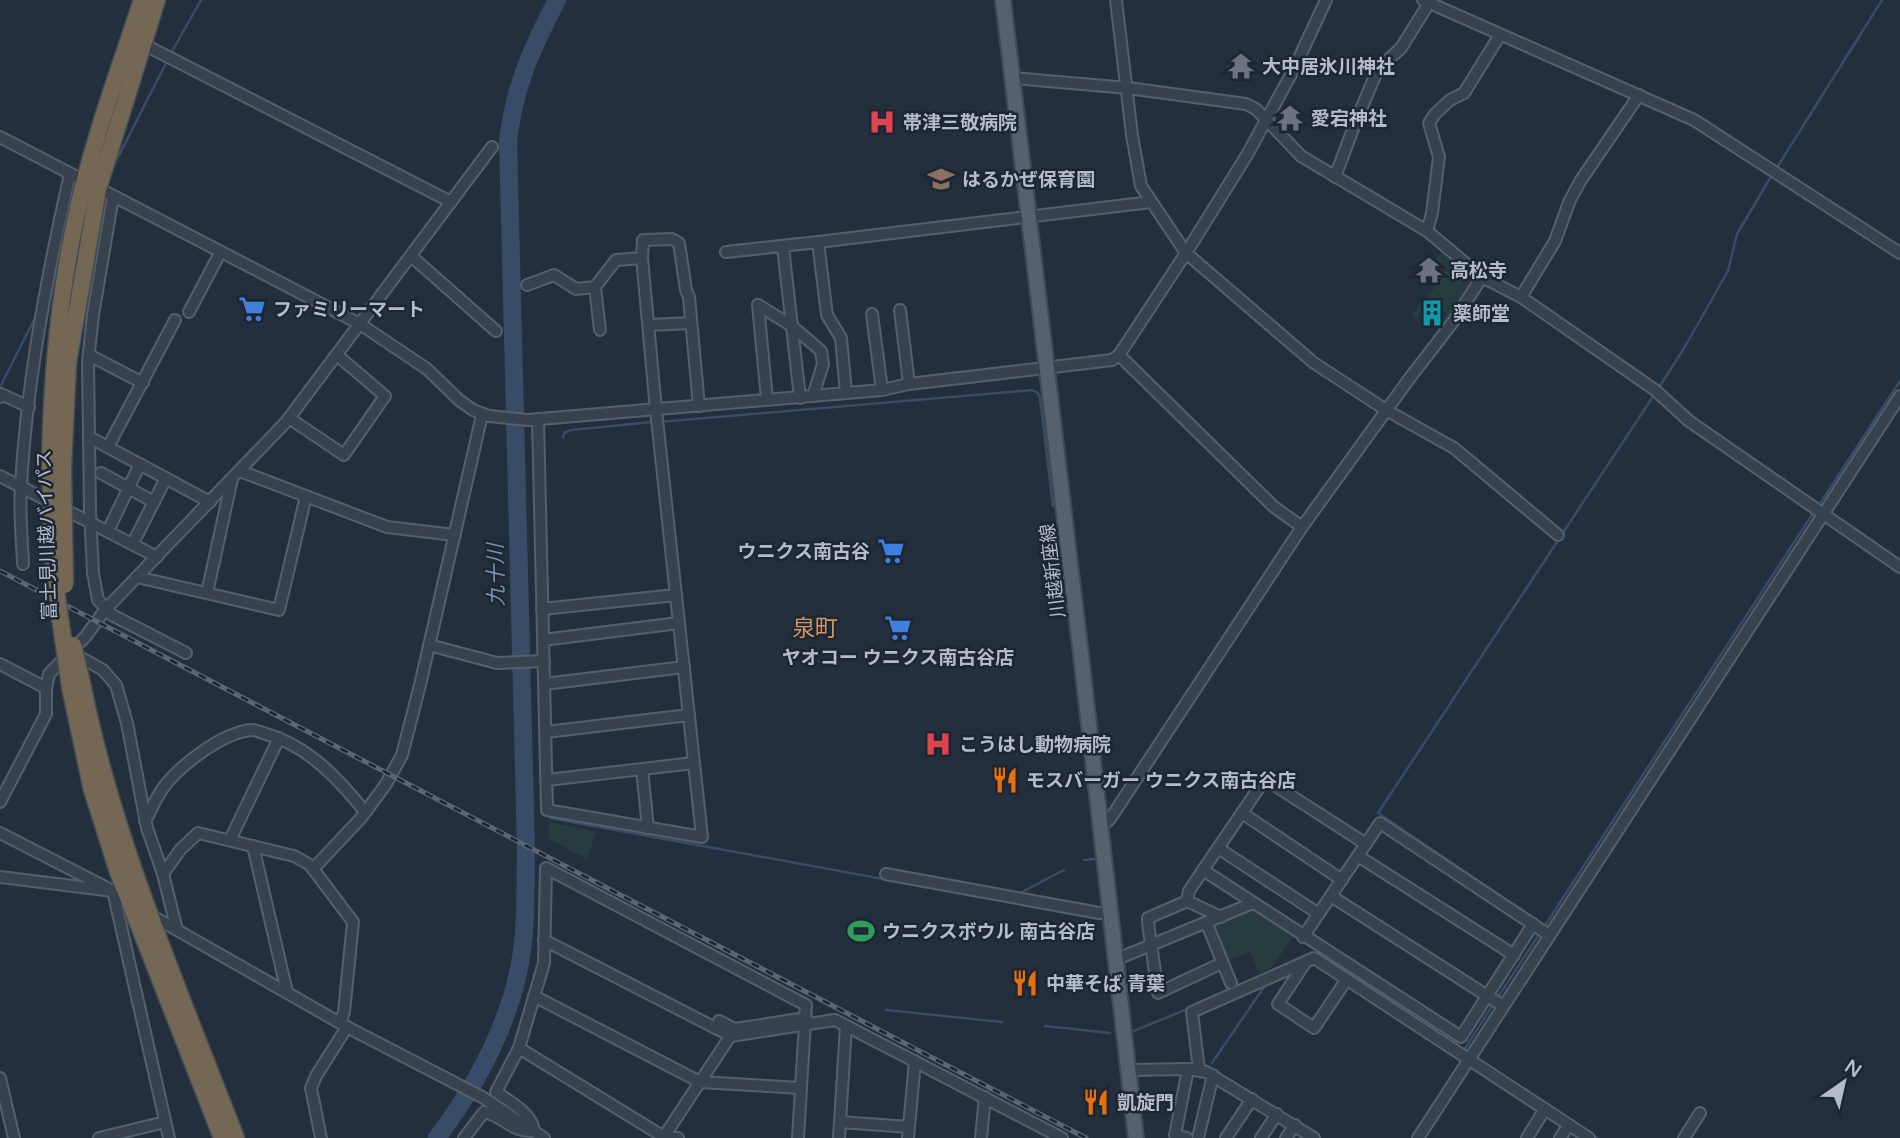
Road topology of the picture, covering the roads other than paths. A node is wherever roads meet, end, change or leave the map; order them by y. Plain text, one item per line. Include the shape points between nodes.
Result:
1 (142, 0) edge
2 (157, 0) edge
3 (1003, 0) edge
4 (1116, 0) edge
5 (1326, 0) edge
6 (1426, 1) edge
7 (1500, 35) junction
8 (143, 44) junction
9 (1012, 78) junction
10 (1128, 88) junction
11 (1639, 95) junction
12 (1264, 120) junction
13 (0, 138) edge
14 (492, 148) dead end
15 (1335, 177) junction
16 (84, 182) junction
17 (113, 197) junction
18 (451, 202) junction
19 (1151, 202) junction
20 (1028, 218) junction
21 (1427, 230) junction
22 (818, 242) junction
23 (783, 247) junction
24 (726, 252) dead end
25 (220, 253) junction
26 (1186, 253) junction
27 (1900, 253) edge
28 (411, 256) junction
29 (642, 258) junction
30 (1482, 276) junction
31 (527, 285) dead end
32 (595, 287) junction
33 (1521, 298) junction
34 (900, 310) dead end
35 (188, 312) dead end
36 (872, 314) dead end
37 (175, 320) dead end
38 (691, 323) junction
39 (360, 324) junction
40 (649, 325) junction
41 (792, 327) junction
42 (600, 330) dead end
43 (496, 331) dead end
44 (89, 355) junction
45 (337, 355) junction
46 (1119, 355) junction
47 (1046, 367) junction
48 (143, 383) junction
49 (909, 384) junction
50 (882, 390) junction
51 (846, 393) junction
52 (813, 396) junction
53 (1900, 396) edge
54 (0, 397) edge
55 (800, 398) junction
56 (766, 399) junction
57 (699, 405) junction
58 (29, 407) junction
59 (656, 410) junction
60 (1386, 410) junction
61 (482, 415) junction
62 (289, 418) junction
63 (533, 420) junction
64 (89, 437) junction
65 (108, 447) junction
66 (140, 464) junction
67 (100, 473) dead end
68 (236, 475) junction
69 (0, 476) edge
70 (166, 478) junction
71 (20, 486) junction
72 (129, 488) junction
73 (306, 496) junction
74 (154, 502) junction
75 (210, 502) junction
76 (1823, 514) junction
77 (91, 522) junction
78 (1302, 527) junction
79 (108, 531) junction
80 (455, 535) junction
81 (1558, 535) dead end
82 (133, 543) junction
83 (157, 557) junction
84 (23, 565) dead end
85 (1900, 567) edge
86 (137, 577) junction
87 (207, 593) junction
88 (676, 595) junction
89 (542, 609) junction
90 (105, 610) junction
91 (679, 622) junction
92 (543, 640) junction
93 (429, 645) junction
94 (69, 651) junction
95 (187, 653) dead end
96 (538, 662) junction
97 (684, 667) junction
98 (1, 668) edge
99 (544, 684) junction
100 (76, 685) junction
101 (46, 688) junction
102 (689, 715) junction
103 (546, 732) junction
104 (279, 738) junction
105 (694, 763) junction
106 (642, 769) junction
107 (547, 780) junction
108 (0, 802) edge
109 (365, 812) junction
110 (1242, 813) junction
111 (145, 821) junction
112 (1101, 827) junction
113 (648, 828) junction
114 (0, 833) edge
115 (230, 840) junction
116 (1366, 844) junction
117 (253, 846) junction
118 (1218, 848) junction
119 (1357, 856) junction
120 (313, 869) junction
121 (1203, 870) junction
122 (163, 874) junction
123 (886, 874) dead end
124 (0, 877) edge
125 (1342, 880) junction
126 (113, 891) junction
127 (1331, 896) junction
128 (1187, 901) junction
129 (131, 903) junction
130 (1253, 903) junction
131 (1111, 913) junction
132 (150, 914) junction
133 (1319, 914) junction
134 (1221, 918) junction
135 (1207, 924) junction
136 (1533, 924) junction
137 (177, 929) junction
138 (1549, 935) junction
139 (545, 936) junction
140 (1303, 937) junction
141 (1151, 946) junction
142 (1514, 955) junction
143 (1116, 959) junction
144 (1306, 962) junction
145 (1222, 963) junction
146 (1347, 979) junction
147 (1231, 983) dead end
148 (287, 992) junction
149 (534, 996) junction
150 (1487, 996) junction
151 (1503, 1006) junction
152 (806, 1022) junction
153 (344, 1025) junction
154 (846, 1026) junction
155 (733, 1032) junction
156 (519, 1048) junction
157 (1469, 1059) junction
158 (915, 1061) junction
159 (1129, 1070) junction
160 (1193, 1070) junction
161 (1213, 1075) junction
162 (0, 1078) edge
163 (700, 1082) junction
164 (801, 1088) junction
165 (985, 1097) junction
166 (1252, 1099) junction
167 (1545, 1109) junction
168 (1700, 1113) dead end
169 (1277, 1114) junction
170 (165, 1122) junction
171 (840, 1122) junction
172 (1295, 1125) junction
173 (1569, 1125) junction
174 (534, 1131) junction
175 (908, 1132) edge
176 (663, 1137) edge
177 (14, 1138) edge
178 (99, 1138) edge
179 (169, 1138) edge
180 (222, 1138) edge
181 (236, 1138) edge
182 (321, 1138) edge
183 (464, 1138) edge
184 (544, 1138) edge
185 (678, 1138) edge
186 (798, 1138) edge
187 (839, 1138) edge
188 (981, 1138) edge
189 (1062, 1138) edge
190 (1136, 1138) edge
191 (1187, 1138) edge
192 (1198, 1138) edge
193 (1226, 1138) edge
194 (1261, 1138) edge
195 (1286, 1138) edge
196 (1314, 1138) edge
197 (1418, 1138) edge
198 (1527, 1138) edge
199 (1560, 1138) edge
200 (1589, 1138) edge
201 (1684, 1138) edge

1 - 16 highway, 富士見川越バイパス
2 - 8 highway, 富士見川越バイパス
3 - 9 main road, 川越新座線
4 - 10 street
5 - 12 street
6 - 7 street
6 - 15 street via 1401,48 1378,69
7 - 11 street
7 - 21 street via 1464,93 1450,100 1429,123 1439,156
8 - 16 highway, 富士見川越バイパス
8 - 18 street
9 - 10 street
9 - 20 main road, 川越新座線
10 - 12 street via 1237,101 1256,109
10 - 19 street via 1141,186
11 - 27 street via 1713,132
11 - 33 street via 1581,180 1555,241
12 - 15 street via 1301,156
12 - 26 street
13 - 16 street
14 - 18 street
15 - 21 street
16 - 17 street
16 - 58 street via 50,265
16 - 100 highway, 富士見川越バイパス, bridge via 56,468
17 - 25 street
17 - 44 street
18 - 28 street
19 - 20 street
19 - 26 street
20 - 22 street
20 - 47 main road, 川越新座線
21 - 30 street
22 - 23 street
22 - 51 street via 827,315 841,338
23 - 24 street
23 - 41 street
25 - 35 street
25 - 39 street
26 - 46 street
26 - 60 street via 1314,363
28 - 39 street
28 - 43 street
29 - 32 street via 616,260
29 - 38 street via 643,240 679,243
29 - 40 street
30 - 33 street
30 - 60 street
31 - 32 street via 554,275 576,289
32 - 42 street
33 - 76 street
34 - 49 street
36 - 50 street
37 - 48 street
38 - 40 street
38 - 57 street
39 - 45 street
39 - 61 street via 427,369
40 - 59 street
41 - 52 street via 821,351 823,364
41 - 55 street
41 - 56 street via 758,305
44 - 48 street
44 - 64 street
45 - 62 street
45 - 62 street via 385,396 344,456
46 - 47 street via 1112,360
46 - 78 street via 1274,507
47 - 49 street
47 - 112 main road, 川越新座線
48 - 65 street
49 - 50 street
50 - 51 street
51 - 52 street
52 - 55 street
53 - 76 street
54 - 58 street
55 - 56 street
56 - 57 street
57 - 59 street
58 - 71 street
59 - 63 street
59 - 88 street
60 - 78 street
60 - 81 street via 1454,448
61 - 63 street
61 - 80 street
62 - 68 street
63 - 89 street
64 - 65 street
64 - 77 street
65 - 66 street
66 - 70 street
66 - 72 street
67 - 72 street
68 - 73 street
68 - 75 street
68 - 87 street
69 - 71 street
70 - 74 street
70 - 75 street
71 - 77 street
71 - 84 street
72 - 74 street
72 - 79 street
73 - 80 street via 387,527
73 - 87 street via 279,610
74 - 82 street
75 - 83 street
76 - 85 street
76 - 138 street
77 - 79 street
77 - 90 street via 93,573 98,600
78 - 112 street via 1111,819
79 - 82 street
80 - 93 street
82 - 83 street
83 - 86 street
86 - 87 street
86 - 90 street
88 - 89 street
88 - 91 street
89 - 92 street
90 - 94 street
90 - 95 street
91 - 92 street
91 - 97 street
92 - 96 street
93 - 96 street via 497,663
93 - 109 street via 402,755
94 - 101 street via 49,674
94 - 111 street via 103,670 116,685
96 - 99 street
97 - 99 street
97 - 102 street
98 - 101 street
99 - 103 street
100 - 129 highway, 富士見川越バイパス via 92,790
100 - 132 highway, 富士見川越バイパス
101 - 108 street via 46,714
102 - 103 street
102 - 105 street
103 - 107 street
104 - 109 street via 298,747 345,786
104 - 111 street via 253,730 226,737 188,762 163,788
104 - 115 street
105 - 106 street
105 - 113 street via 702,837
106 - 107 street
106 - 113 street
107 - 113 street via 547,810
109 - 120 street
110 - 116 street via 1265,779
110 - 118 street
110 - 125 street
111 - 122 street
112 - 131 main road, 川越新座線
114 - 126 street
115 - 117 street
115 - 122 street via 198,833
116 - 119 street
116 - 136 street via 1380,823
117 - 120 street via 294,856
117 - 148 street
118 - 121 street
118 - 133 street
119 - 125 street
119 - 142 street
120 - 153 street via 353,922
121 - 128 street
121 - 130 street
122 - 137 street
123 - 131 street
124 - 126 street
125 - 127 street
126 - 129 street
126 - 170 street
127 - 133 street
127 - 150 street
128 - 134 street
128 - 141 street via 1148,918
129 - 132 street
129 - 180 highway, 富士見川越バイパス
130 - 134 street
130 - 140 street
131 - 143 main road, 川越新座線
132 - 137 street
132 - 181 highway, 富士見川越バイパス
133 - 140 street
134 - 135 street
135 - 141 street
135 - 145 street
136 - 138 street
136 - 142 street
137 - 148 street
138 - 151 street
139 - 149 street via 544,963
139 - 152 street via 546,868 803,1003
139 - 155 street
140 - 150 street via 1461,1037
141 - 143 street
141 - 145 street via 1158,993
142 - 150 street
143 - 159 main road, 川越新座線
144 - 146 street via 1314,958
144 - 146 street via 1278,1004 1314,1028
144 - 160 street via 1192,1012
145 - 147 street
146 - 157 street
148 - 153 street
149 - 156 street
149 - 163 street
150 - 151 street
151 - 157 street
152 - 154 street via 835,1020
152 - 155 street
152 - 164 street
153 - 174 street via 482,1097
153 - 182 street via 311,1088
154 - 158 street
154 - 171 street
155 - 163 street
156 - 174 street via 496,1092 528,1116
156 - 176 street
157 - 167 street
157 - 197 street via 1431,1107
158 - 165 street
158 - 175 street
159 - 160 street
159 - 190 main road, 川越新座線
160 - 161 street
160 - 191 street via 1174,1135
161 - 166 street
161 - 192 street
162 - 177 street
163 - 164 street
163 - 176 street
164 - 186 street
165 - 188 street
165 - 189 street
166 - 169 street
166 - 193 street
167 - 173 street
167 - 198 street
168 - 201 street
169 - 172 street
169 - 194 street
170 - 178 street
170 - 179 street
171 - 175 street
171 - 187 street
172 - 195 street
172 - 196 street
173 - 199 street
173 - 200 street
174 - 183 street via 517,1130 484,1112
174 - 184 street
176 - 185 street

